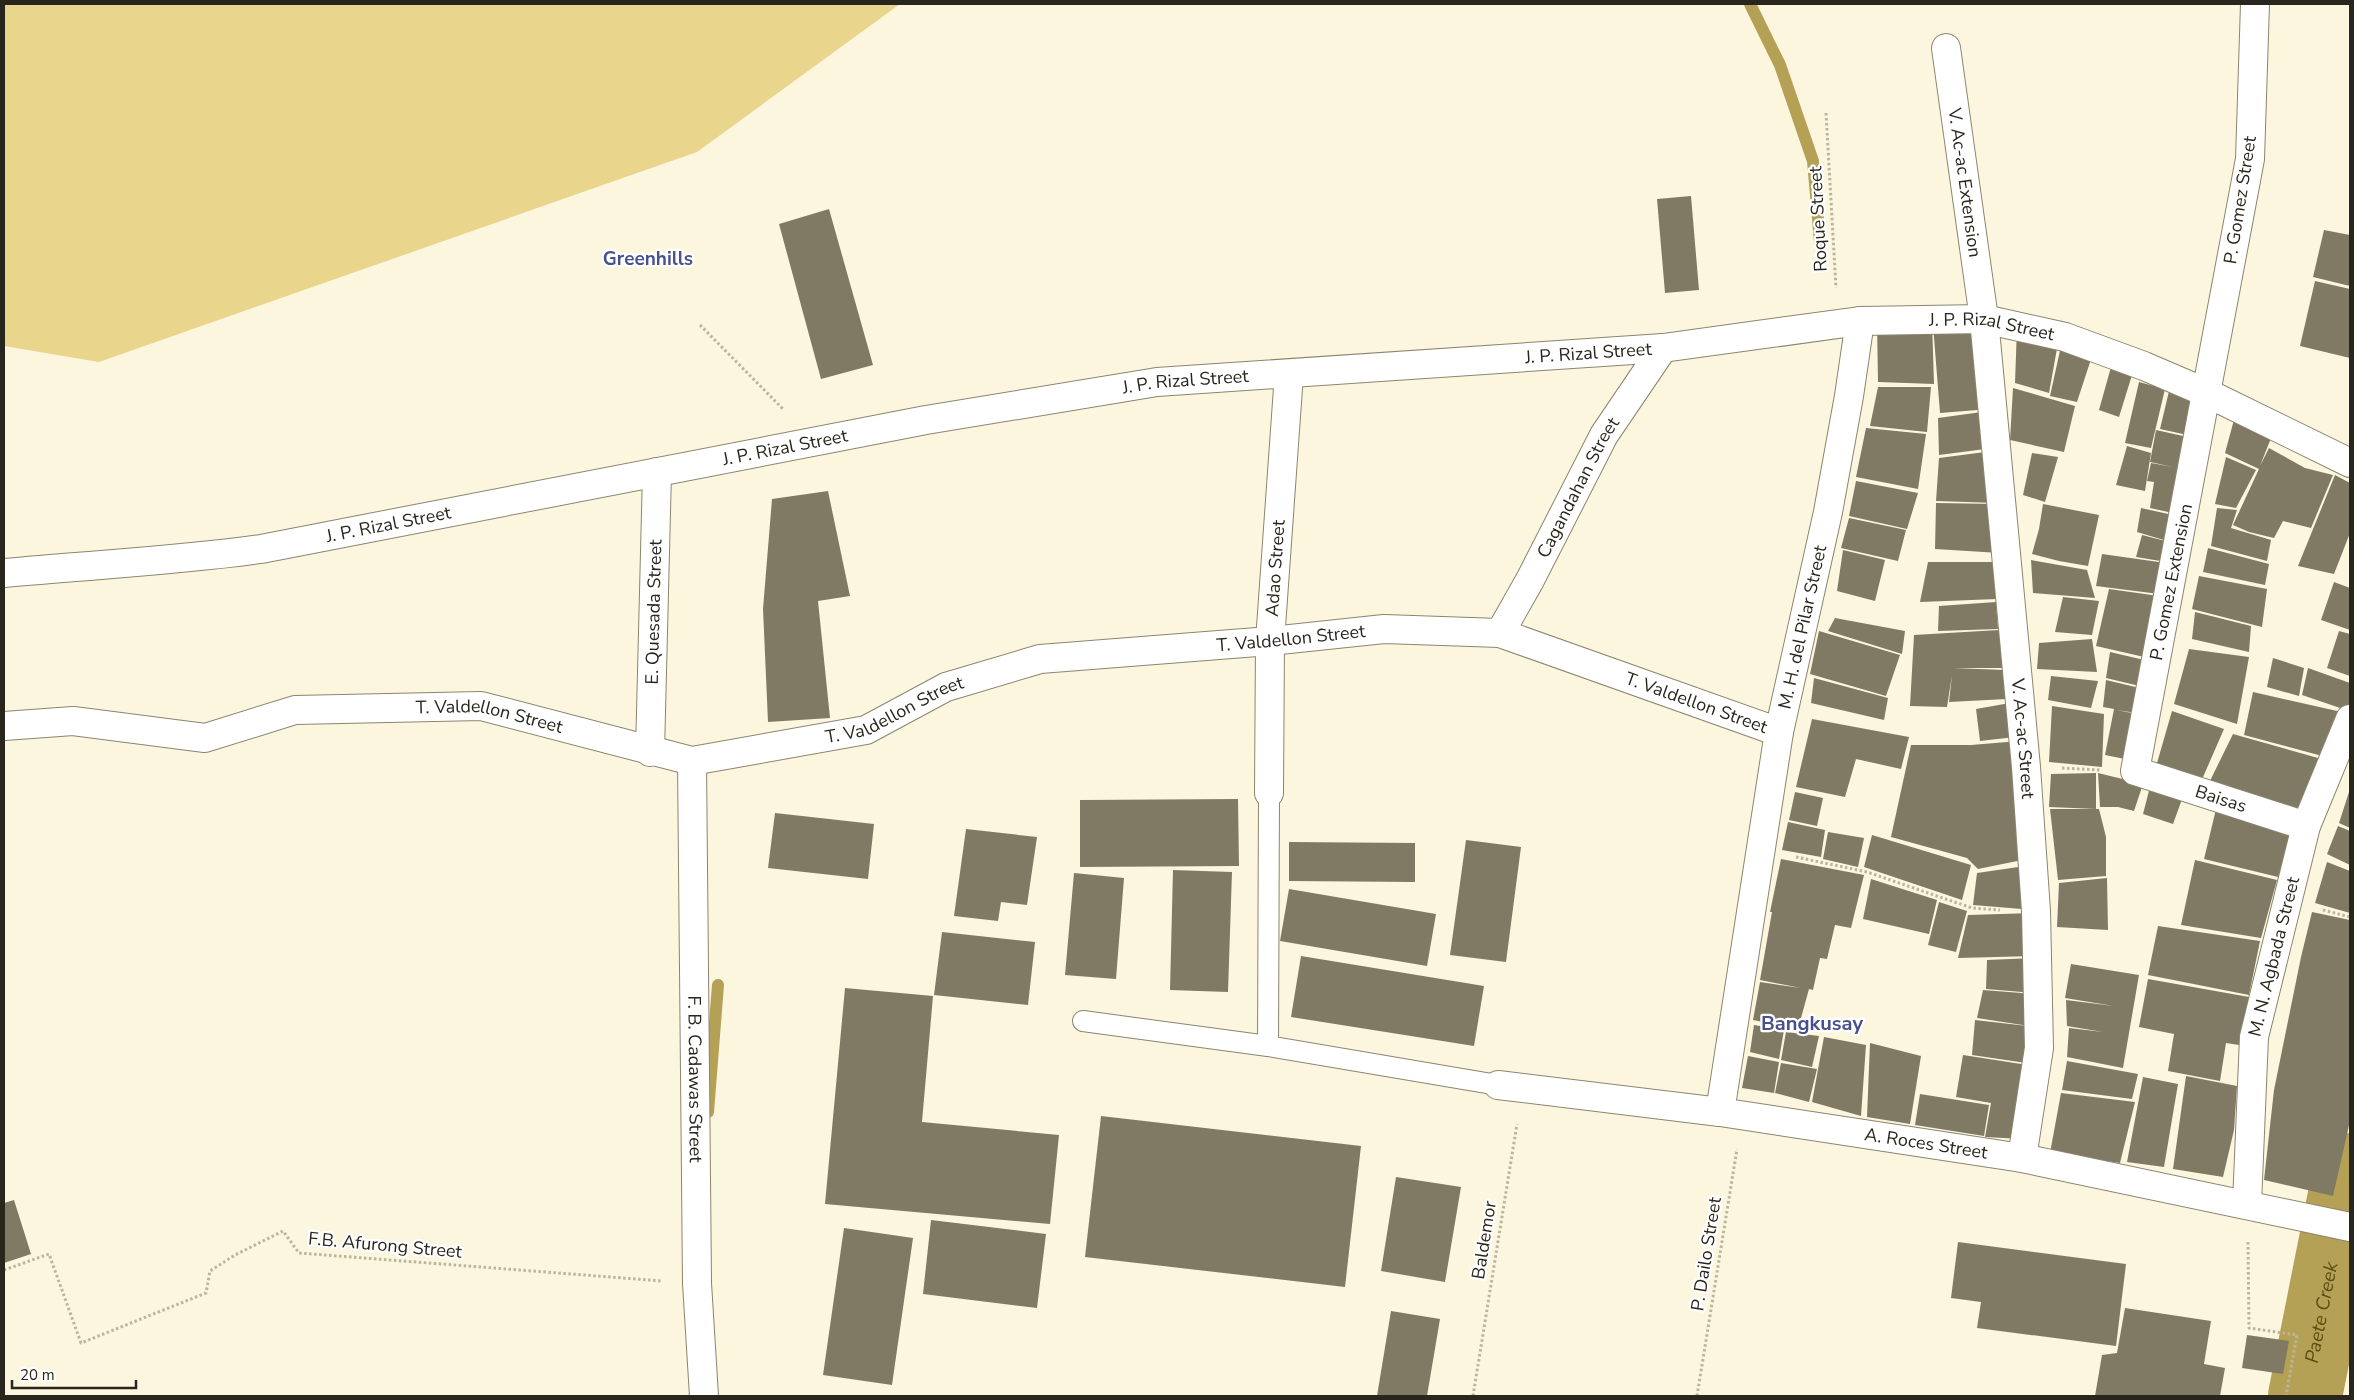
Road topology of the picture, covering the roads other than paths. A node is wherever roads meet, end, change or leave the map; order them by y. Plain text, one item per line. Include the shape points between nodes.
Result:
1 (2255, 4) edge
2 (1946, 48) dead end
3 (1984, 319) junction
4 (1849, 322) junction
5 (1663, 348) junction
6 (1289, 374) junction
7 (2207, 393) junction
8 (2350, 460) edge
9 (657, 472) junction
10 (4, 573) edge
11 (1500, 633) junction
12 (1270, 641) junction
13 (2350, 719) edge
14 (4, 726) edge
15 (1779, 732) junction
16 (650, 752) junction
17 (692, 761) junction
18 (2135, 771) joint
19 (1269, 793) joint
20 (2306, 826) junction
21 (1083, 1021) dead end
22 (1268, 1046) junction
23 (1511, 1086) joint
24 (1731, 1114) junction
25 (2022, 1158) junction
26 (2248, 1204) junction
27 (2350, 1227) edge
28 (704, 1396) edge

1 - 7 street, P. Gomez Street via 2250,159
2 - 3 street, V. Ac-ac Extension
3 - 4 street, J. P. Rizal Street
3 - 7 street, J. P. Rizal Street via 2064,337
3 - 25 street, V. Ac-ac Street via 2026,767 2036,911 2039,1048
4 - 5 street, J. P. Rizal Street
4 - 15 street, M. H. del Pilar Street via 1850,396
5 - 6 street, J. P. Rizal Street
5 - 11 street, Cagandahan Street via 1604,435
6 - 9 street, J. P. Rizal Street via 1156,382 926,420
6 - 12 street, Adao Street
7 - 8 street, J. P. Rizal Street
7 - 18 street, P. Gomez Extension
9 - 10 street, J. P. Rizal Street via 261,549 187,559
9 - 16 street, E. Quesada Street
11 - 12 street, T. Valdellon Street via 1384,628
11 - 15 street, T. Valdellon Street
12 - 17 street, T. Valdellon Street via 1040,659 946,687 866,730
12 - 19 street, Adao Street
13 - 20 street, M. N. Agbada Street
14 - 16 street, T. Valdellon Street via 73,722 206,738 295,710 481,706
15 - 24 street, M. H. del Pilar Street
16 - 17 street, T. Valdellon Street
17 - 28 street, F. B. Cadawas Street via 697,1283
18 - 20 street, Baisas
19 - 22 lane
20 - 26 street, M. N. Agbada Street via 2254,1037
21 - 22 lane
22 - 23 lane
23 - 24 street, A. Roces Street
24 - 25 street, A. Roces Street
25 - 26 street, A. Roces Street
26 - 27 street, A. Roces Street

